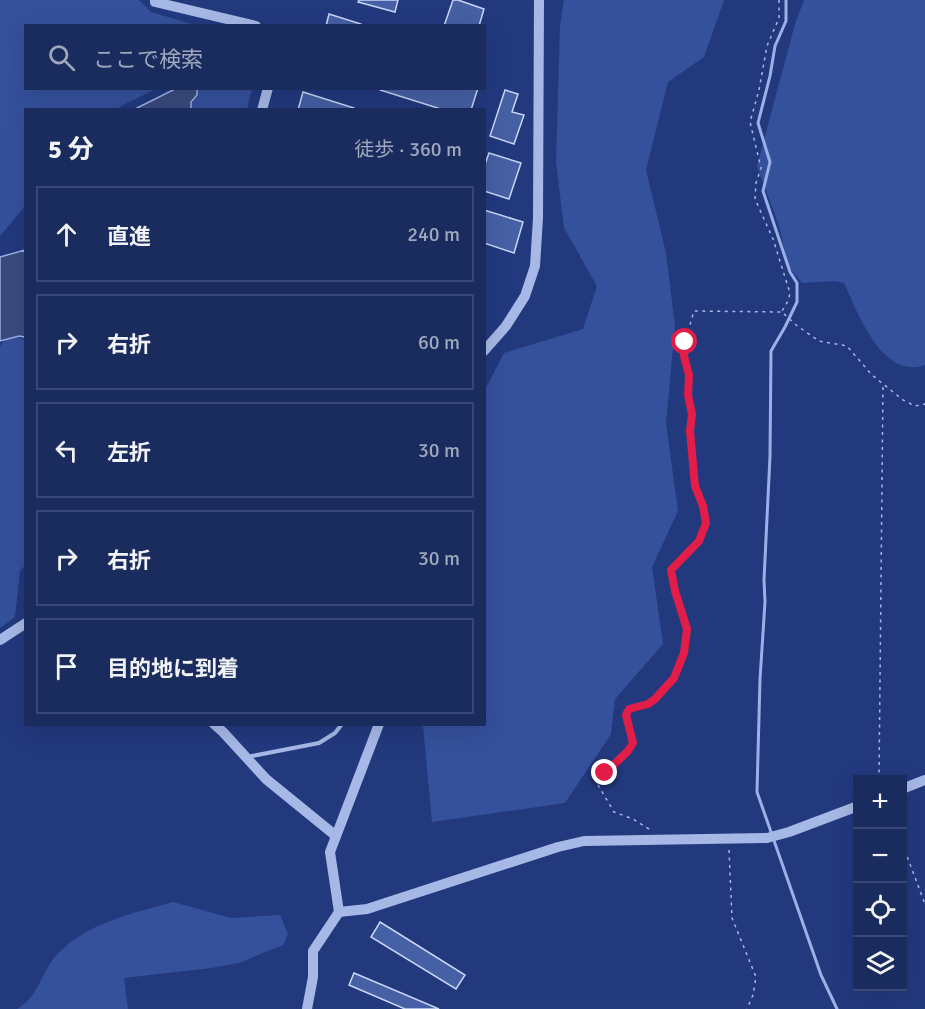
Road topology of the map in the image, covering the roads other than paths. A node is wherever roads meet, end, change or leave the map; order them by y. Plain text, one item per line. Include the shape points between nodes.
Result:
1 (155, 0) edge
2 (539, 0) edge
3 (248, 24) edge
4 (267, 90) edge
5 (263, 108) edge
6 (486, 349) edge
7 (24, 624) edge
8 (0, 640) edge
9 (216, 726) edge
10 (340, 726) edge
11 (378, 726) edge
12 (246, 757) junction
13 (925, 780) edge
14 (907, 787) edge
15 (853, 808) edge
16 (336, 836) junction
17 (339, 912) junction
18 (307, 1009) edge

1 - 3 street
2 - 6 street via 535,266 525,296
4 - 5 street
7 - 8 street
9 - 12 street
10 - 12 lane via 319,743
11 - 16 street
12 - 16 street
13 - 14 street
15 - 17 street via 766,838 584,841 558,846 367,909
16 - 17 street via 330,852
17 - 18 street via 314,951

